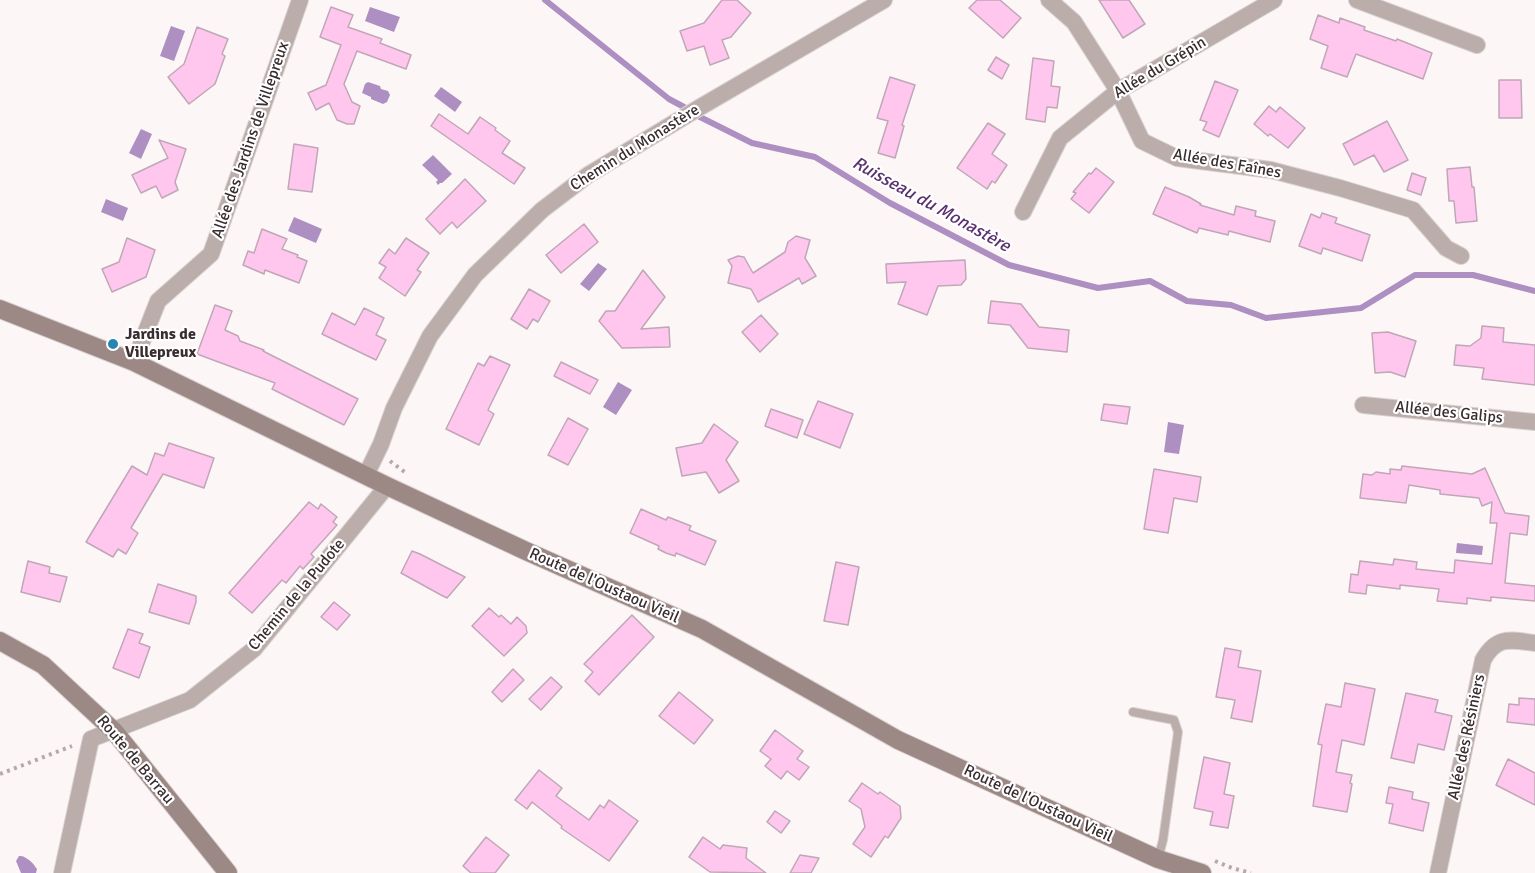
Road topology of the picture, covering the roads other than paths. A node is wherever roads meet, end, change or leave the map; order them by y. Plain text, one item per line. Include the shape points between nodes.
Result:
1 (300, 0) edge
2 (884, 0) edge
3 (1049, 0) edge
4 (1274, 0) edge
5 (1357, 0) edge
6 (1477, 45) dead end
7 (1118, 91) junction
8 (1023, 212) dead end
9 (1461, 256) dead end
10 (0, 309) edge
11 (134, 362) junction
12 (1363, 405) dead end
13 (1535, 422) edge
14 (366, 475) junction
15 (387, 486) junction
16 (0, 641) edge
17 (1535, 643) edge
18 (1133, 712) dead end
19 (114, 731) junction
20 (1158, 859) junction
21 (62, 873) edge
22 (228, 873) edge
23 (1202, 873) edge
24 (1438, 873) edge

1 - 11 street, Allée des Jardins de Villepreux via 210,254 158,301
2 - 14 street, Chemin du Monastère via 588,175 542,210 475,275 430,336
3 - 7 street, Allée des Faînes via 1074,22
4 - 7 street, Allée du Grépin
5 - 6 street
7 - 8 street, Allée du Grépin via 1060,138
7 - 9 street, Allée des Faînes via 1142,141 1168,154 1271,170 1413,210 1446,248
10 - 11 street, Route de l'Oustaou Vieil
11 - 14 street, Route de l'Oustaou Vieil
12 - 13 street, Allée des Galips
14 - 15 street, Route de l'Oustaou Vieil
15 - 19 street, Chemin de la Pudote via 254,649 190,700
15 - 20 street, Route de l'Oustaou Vieil via 702,629 898,740
16 - 19 street, Route de Barrau via 43,665
17 - 24 street, Allée des Résiniers via 1502,641 1488,650 1483,660
18 - 20 lane via 1174,720 1178,732
19 - 21 street, Chemin de la Pudote via 91,739
19 - 22 street, Route de Barrau
20 - 23 street, Route de l'Oustaou Vieil

